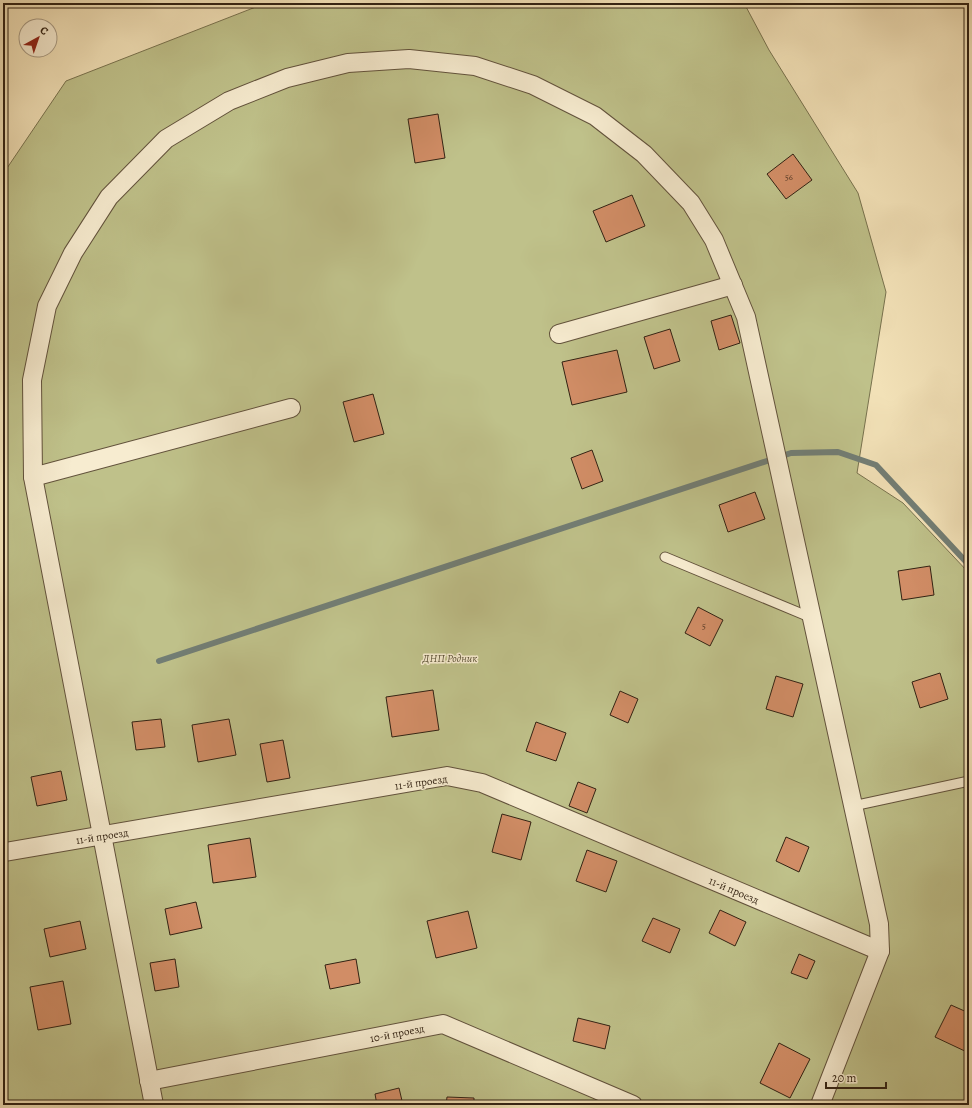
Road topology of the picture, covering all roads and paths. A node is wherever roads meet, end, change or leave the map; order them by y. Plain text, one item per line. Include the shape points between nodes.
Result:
1 (733, 285) junction
2 (559, 334) dead end
3 (291, 408) dead end
4 (33, 477) junction
5 (665, 557) dead end
6 (812, 618) junction
7 (969, 781) edge
8 (853, 806) junction
9 (102, 836) junction
10 (4, 852) dead end
11 (880, 952) junction
12 (150, 1081) junction
13 (154, 1105) edge
14 (633, 1105) edge
15 (820, 1105) edge

1 - 2 street
1 - 4 street via 714,240 690,203 644,154 595,116 533,85 475,66 409,59 348,63 287,78 229,102 166,139 109,197 73,253 47,306 32,380
1 - 6 street via 746,318
3 - 4 street
4 - 9 street
5 - 6 lane
6 - 8 street
7 - 8 lane
8 - 11 street via 879,924
9 - 10 street, 11-й проезд
9 - 11 street, 11-й проезд via 447,776 482,783
9 - 12 street
11 - 15 street
12 - 13 street
12 - 14 street, 10-й проезд via 444,1024

